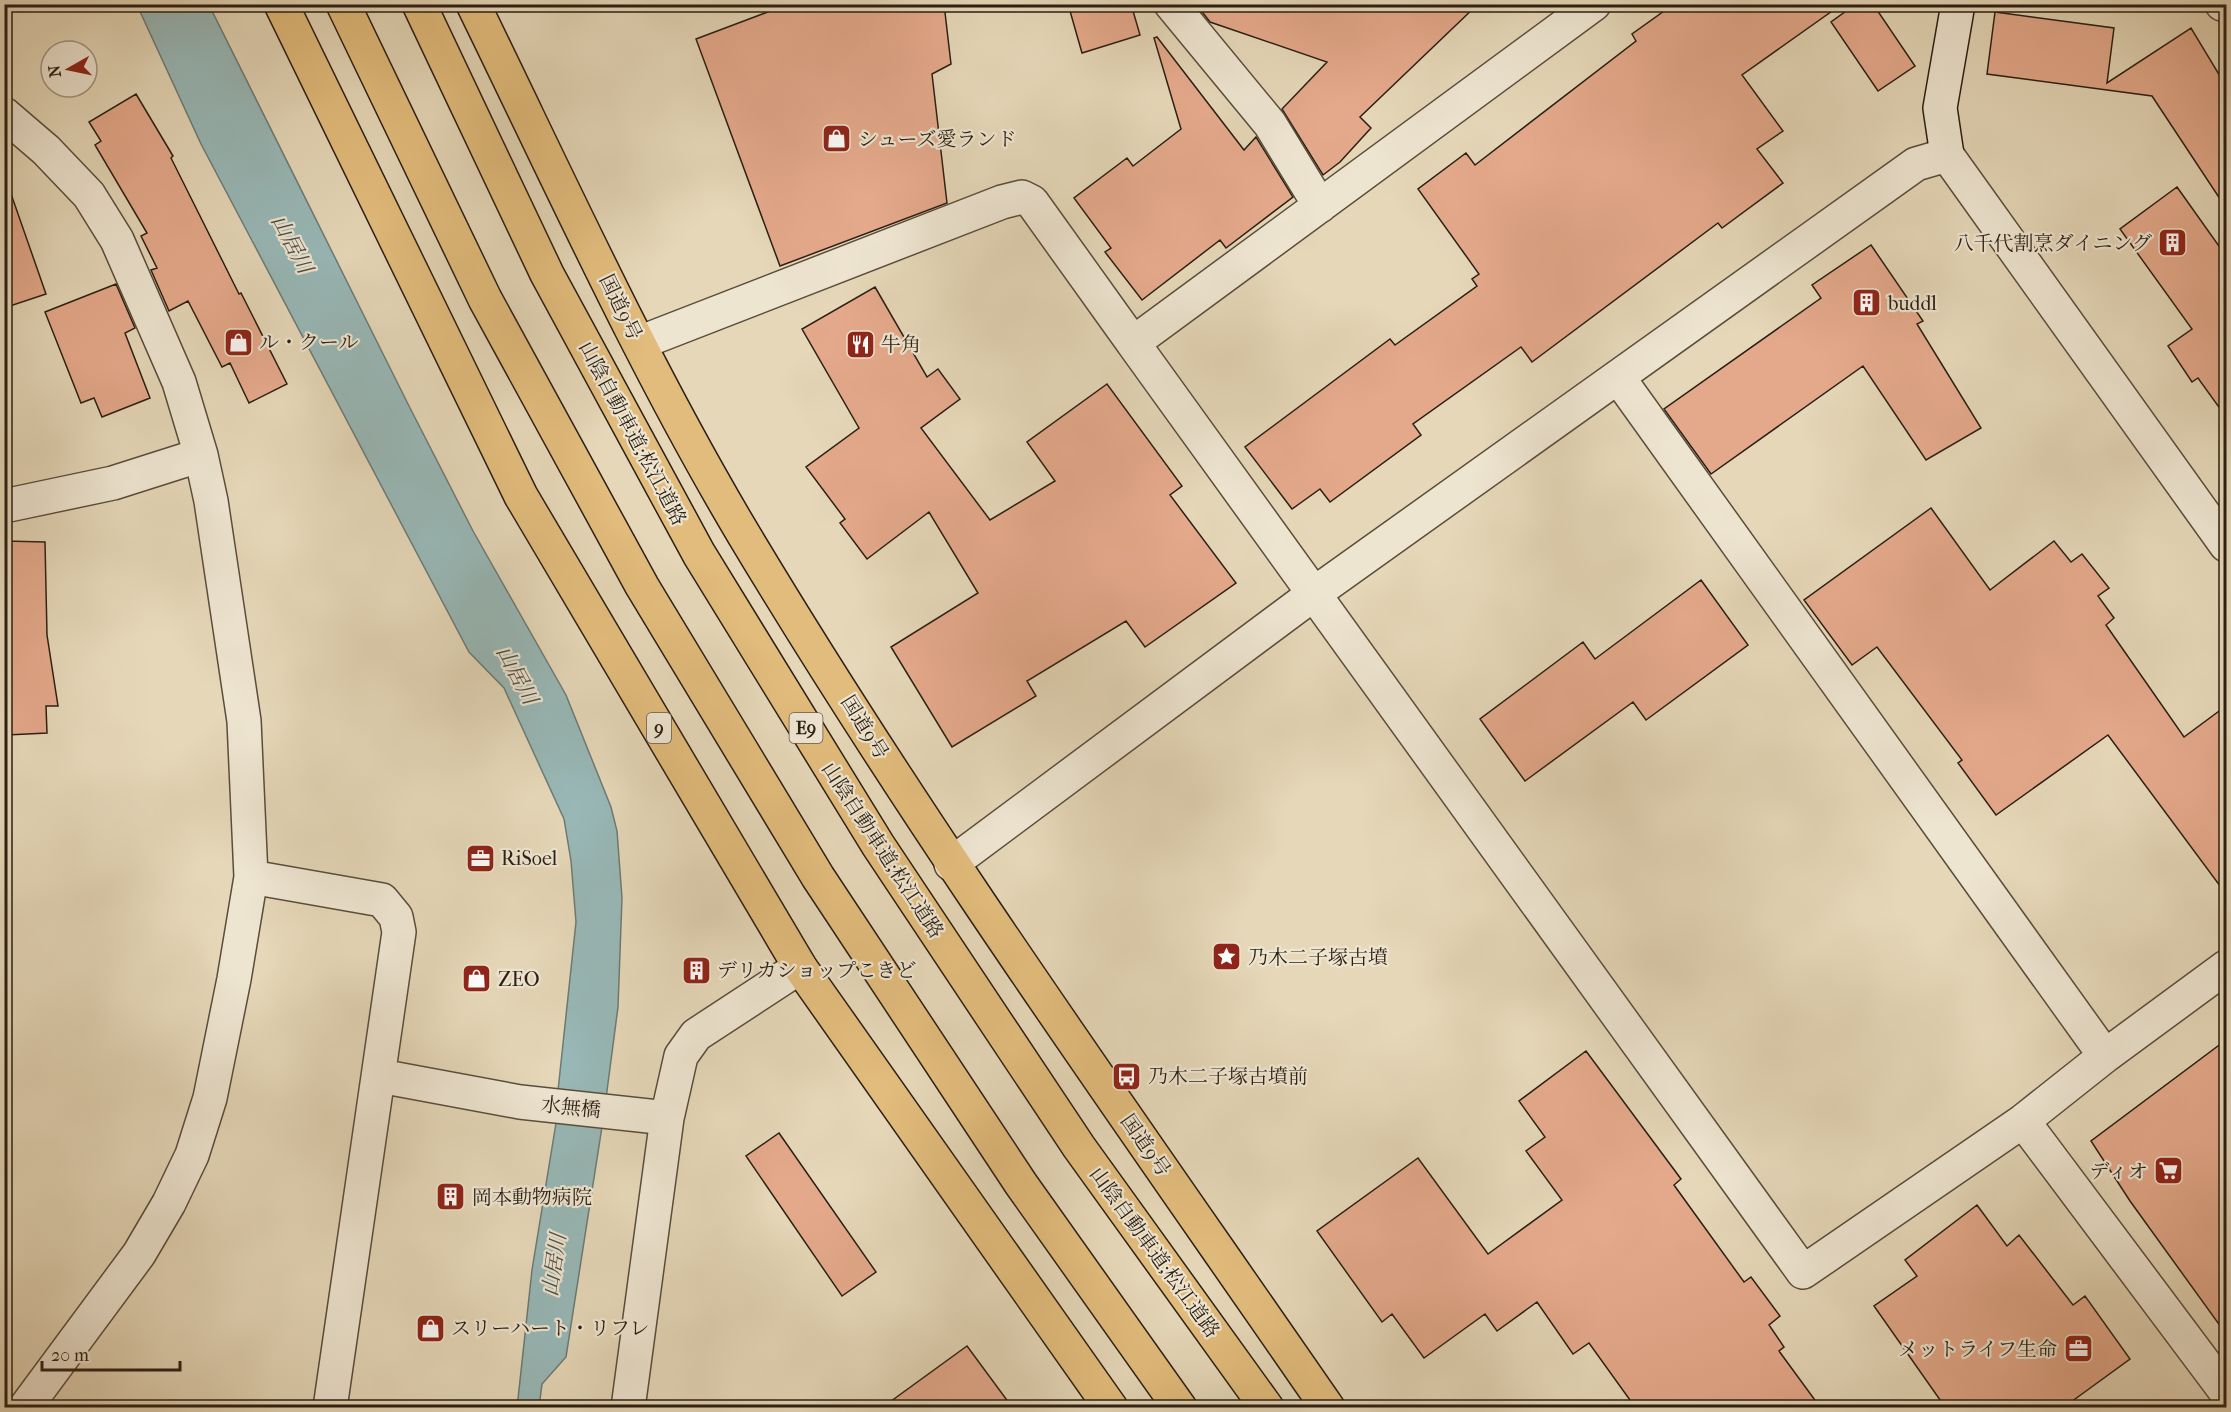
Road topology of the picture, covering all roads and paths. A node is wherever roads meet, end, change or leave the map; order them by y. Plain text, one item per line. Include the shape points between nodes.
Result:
1 (281, 4) edge
2 (343, 4) edge
3 (419, 4) edge
4 (473, 4) edge
5 (1171, 4) edge
6 (1594, 4) edge
7 (1958, 4) edge
8 (4, 114) edge
9 (1947, 155) junction
10 (1320, 206) junction
11 (639, 343) junction
12 (1133, 343) junction
13 (1618, 377) junction
14 (201, 455) junction
15 (4, 506) edge
16 (2226, 545) edge
17 (1315, 593) junction
18 (951, 864) junction
19 (251, 877) junction
20 (800, 967) junction
21 (2226, 967) edge
22 (2105, 1056) junction
23 (380, 1076) junction
24 (667, 1118) junction
25 (2023, 1121) junction
26 (2226, 1392) edge
27 (25, 1407) edge
28 (330, 1407) edge
29 (628, 1407) edge
30 (1111, 1407) edge
31 (1180, 1407) edge
32 (1267, 1407) edge
33 (1328, 1407) edge

1 - 20 highway, 9 via 521,496
2 - 31 highway via 485,299 642,586 824,887 1021,1184
3 - 32 highway, 山陰自動車道;松江道路 / E9 via 547,274 699,554 878,844 1079,1147
4 - 11 highway, 国道9号
5 - 10 street via 1270,124
6 - 10 street
7 - 9 street via 1940,108
8 - 14 street via 89,195 117,240 179,382
9 - 13 street via 1916,164
9 - 16 street
10 - 12 street
11 - 12 street via 1022,197 1032,202
11 - 18 highway, 国道9号 via 743,533
12 - 17 street
13 - 17 street
13 - 22 street
14 - 15 street via 113,483
14 - 19 street via 212,501 244,721
17 - 18 street
17 - 25 street via 1803,1272
18 - 33 highway, 国道9号
19 - 23 street via 370,896 390,907 399,932
19 - 27 street via 210,1098 192,1155 139,1254
20 - 24 street via 696,1035 681,1056
20 - 30 highway, 9
21 - 22 street
22 - 25 street
23 - 24 street, 水無橋 via 520,1102
23 - 28 street
24 - 29 street
25 - 26 street

